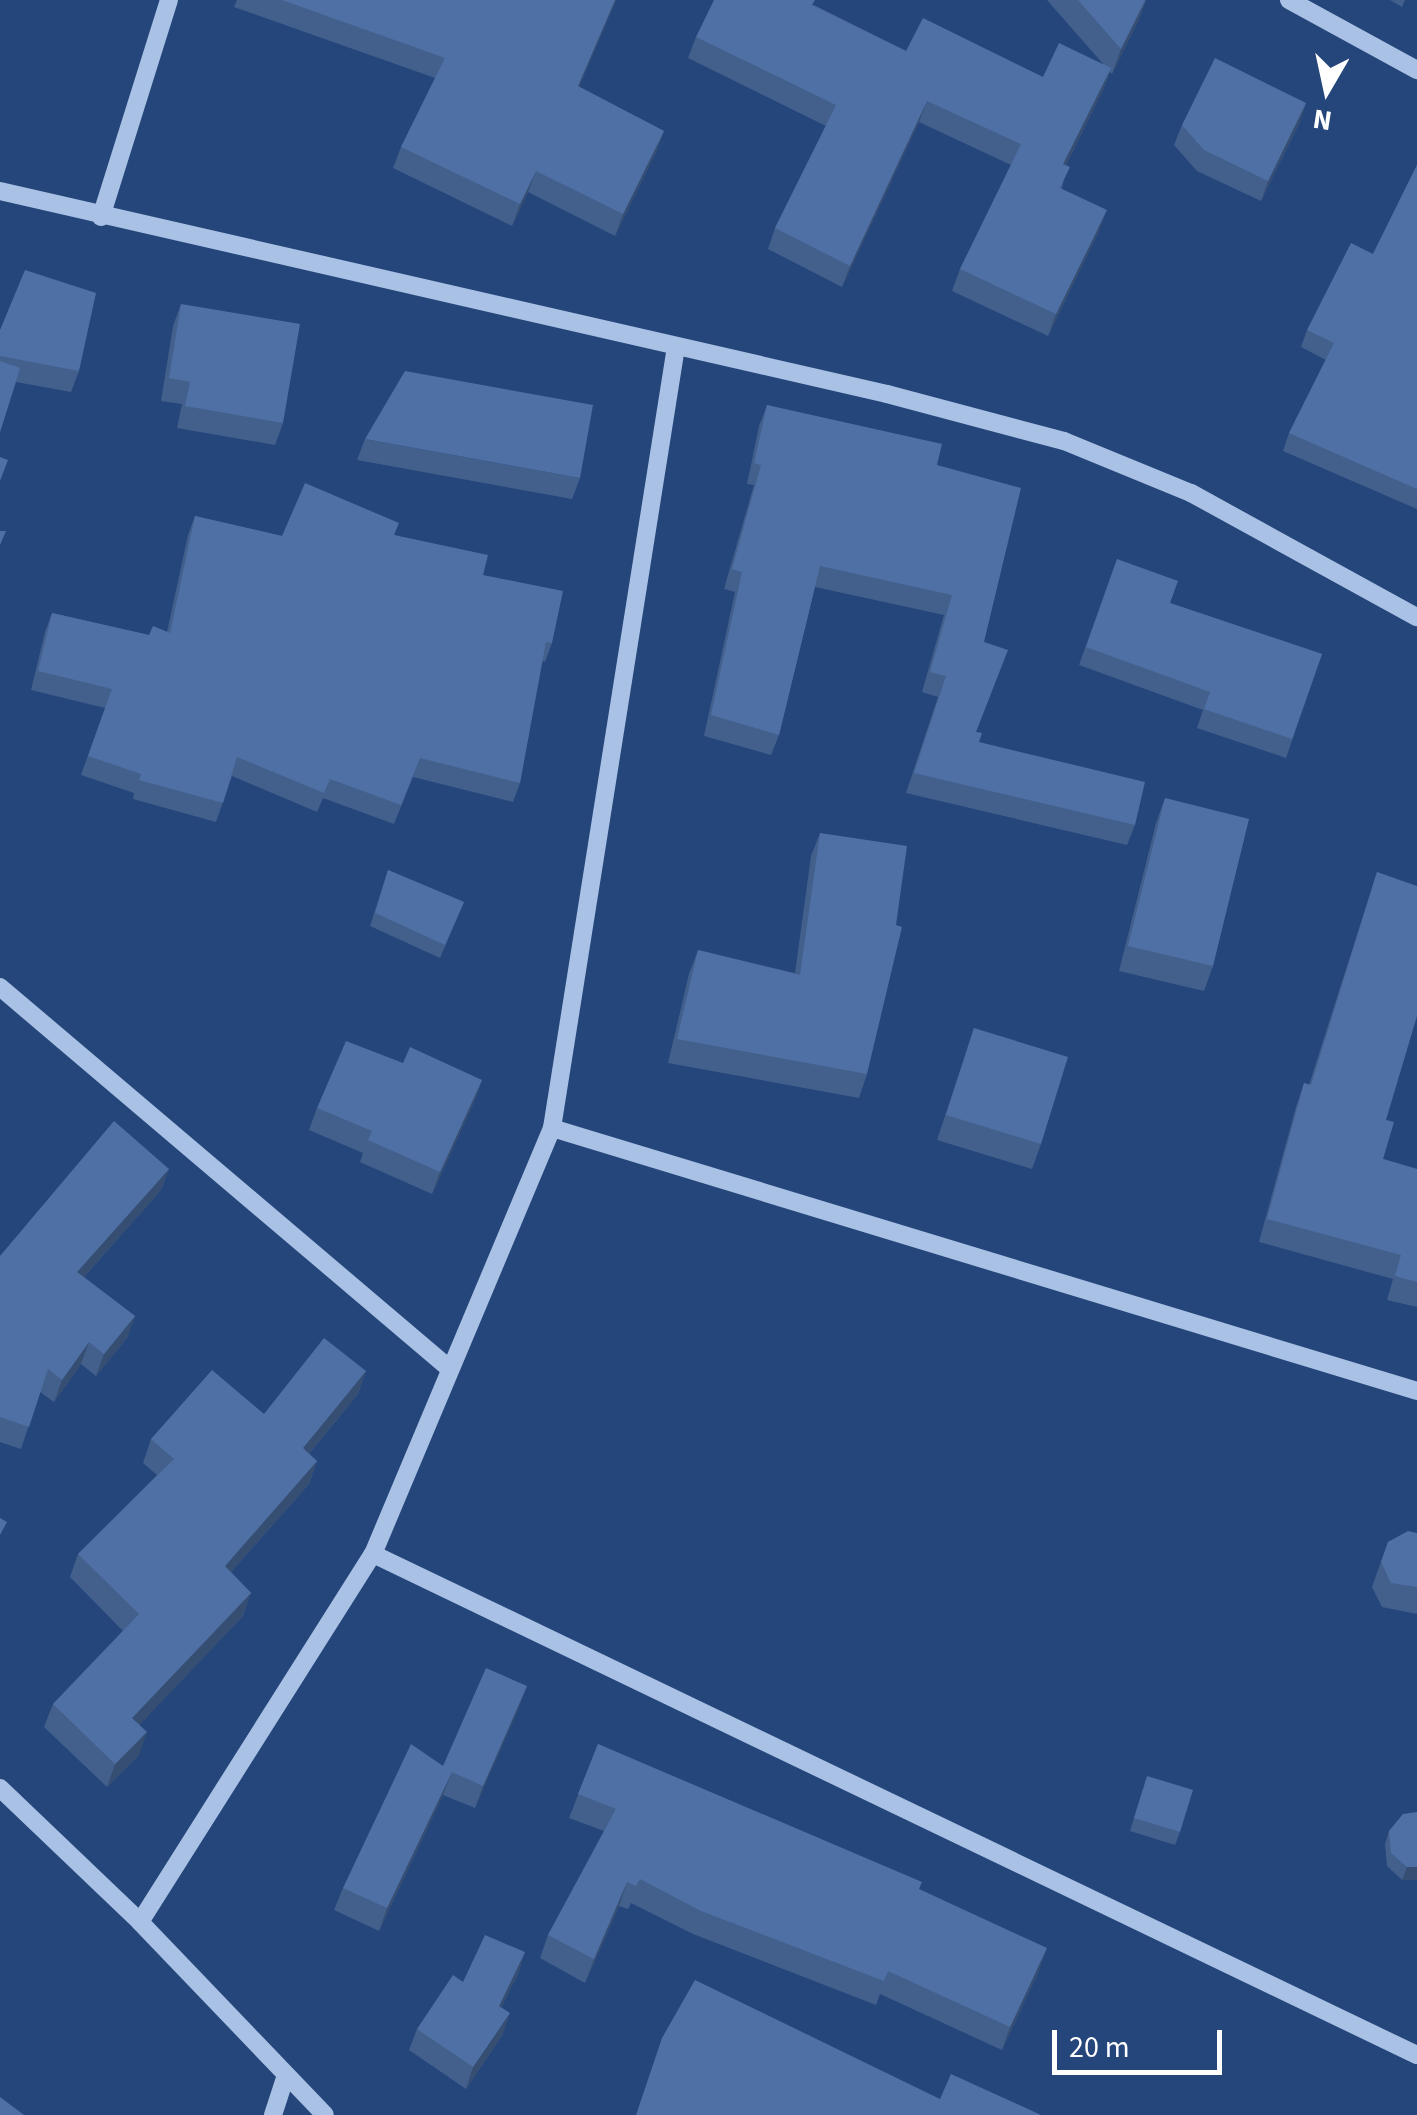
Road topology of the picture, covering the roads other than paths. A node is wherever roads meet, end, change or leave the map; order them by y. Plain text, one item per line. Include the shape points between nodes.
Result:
1 (168, 0) edge
2 (1289, 0) edge
3 (1417, 70) edge
4 (0, 191) edge
5 (101, 217) junction
6 (676, 346) junction
7 (1417, 618) edge
8 (0, 986) edge
9 (552, 1128) junction
10 (450, 1369) junction
11 (1417, 1392) edge
12 (373, 1554) junction
13 (0, 1788) edge
14 (140, 1922) junction
15 (1417, 2055) edge
16 (285, 2078) junction
17 (273, 2115) edge
18 (325, 2115) edge

1 - 5 street
2 - 3 street
4 - 5 street
5 - 6 street
6 - 7 street via 1064,442 1191,493
6 - 9 street
8 - 10 street
9 - 10 street
9 - 11 street
10 - 12 street
12 - 14 street
12 - 15 street
13 - 14 street
14 - 16 street
16 - 17 street
16 - 18 street

